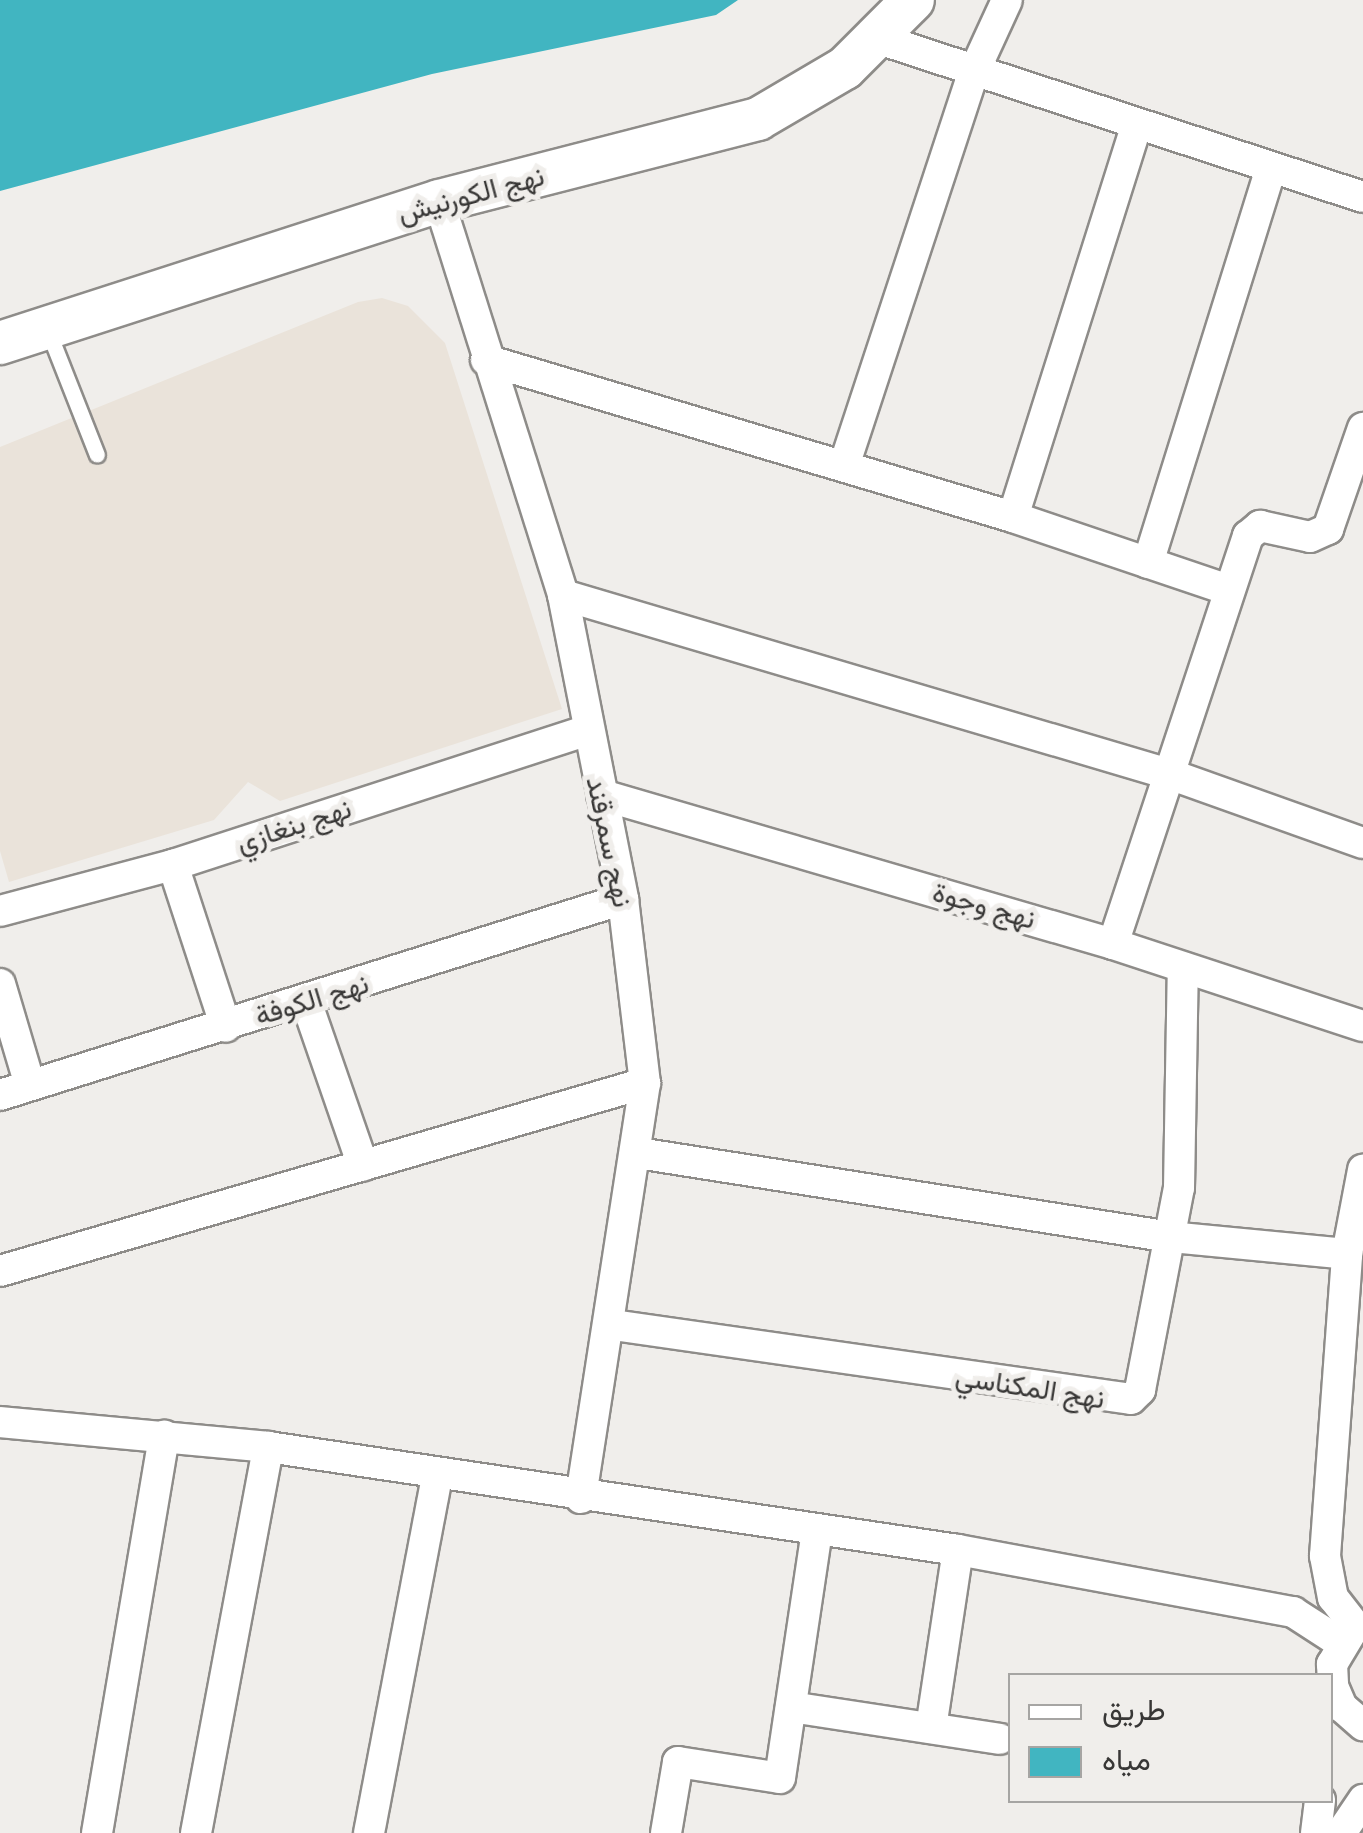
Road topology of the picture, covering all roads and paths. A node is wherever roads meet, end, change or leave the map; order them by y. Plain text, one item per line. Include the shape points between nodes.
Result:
1 (913, 0) edge
2 (1006, 0) edge
3 (876, 38) junction
4 (973, 74) junction
5 (1136, 128) junction
6 (1271, 168) junction
7 (1363, 197) edge
8 (439, 201) junction
9 (45, 325) junction
10 (0, 343) edge
11 (486, 360) junction
12 (1363, 428) edge
13 (97, 455) dead end
14 (844, 466) junction
15 (1012, 517) junction
16 (1148, 563) junction
17 (1229, 590) junction
18 (562, 595) junction
19 (585, 731) junction
20 (1169, 774) junction
21 (602, 796) junction
22 (1363, 844) edge
23 (174, 866) junction
24 (623, 899) junction
25 (0, 911) edge
26 (1113, 944) junction
27 (1182, 968) junction
28 (0, 984) edge
29 (307, 1004) junction
30 (1363, 1026) edge
31 (226, 1027) junction
32 (645, 1083) junction
33 (30, 1085) junction
34 (0, 1095) edge
35 (638, 1153) junction
36 (363, 1166) junction
37 (1363, 1170) edge
38 (1171, 1236) junction
39 (1347, 1254) junction
40 (0, 1272) edge
41 (613, 1325) junction
42 (0, 1422) edge
43 (164, 1436) junction
44 (268, 1447) junction
45 (437, 1476) junction
46 (582, 1498) junction
47 (817, 1530) junction
48 (958, 1550) junction
49 (1353, 1631) edge
50 (1333, 1693) edge
51 (1333, 1697) edge
52 (791, 1706) junction
53 (1363, 1724) edge
54 (932, 1728) junction
55 (1000, 1739) dead end
56 (1363, 1800) edge
57 (1320, 1803) edge
58 (97, 1833) edge
59 (196, 1833) edge
60 (369, 1833) edge
61 (666, 1833) edge
62 (1316, 1833) edge
63 (1341, 1833) edge

1 - 3 main road, نهج الكورنيش
2 - 4 street
3 - 4 street
3 - 8 main road, نهج الكورنيش via 806,96 758,119
4 - 5 street
4 - 14 street
5 - 6 street
5 - 15 street
6 - 7 street
6 - 16 street
8 - 9 main road, نهج الكورنيش
8 - 11 street, نهج سمرقند
9 - 10 main road, نهج الكورنيش
9 - 13 lane
11 - 14 street
11 - 18 street, نهج سمرقند
12 - 17 street via 1328,530 1310,537 1252,530
14 - 15 street
15 - 16 street
16 - 17 street
17 - 20 street
18 - 19 street, نهج سمرقند
18 - 20 street
19 - 21 street, نهج سمرقند
19 - 23 street, نهج بنغازي
20 - 22 street
20 - 26 street
21 - 24 street, نهج سمرقند
21 - 26 street, نهج وجوة
23 - 25 street, نهج بنغازي
23 - 31 street
24 - 29 street, نهج الكوفة
24 - 32 street, نهج سمرقند
26 - 27 street, نهج وجوة
27 - 30 street, نهج وجوة
27 - 38 street, نهج المكناسي via 1185,1117
28 - 33 street
29 - 31 street, نهج الكوفة
29 - 36 street
31 - 33 street, نهج الكوفة
32 - 35 street, نهج سمرقند
32 - 36 street
33 - 34 street, نهج الكوفة
35 - 38 street
35 - 41 street, نهج سمرقند
36 - 40 street
37 - 39 street
38 - 39 street
38 - 41 street, نهج المكناسي via 1140,1390 1118,1402
39 - 49 street via 1324,1556 1334,1598
41 - 46 street, نهج سمرقند
42 - 43 street
43 - 44 street
43 - 58 street
44 - 45 street
44 - 59 street
45 - 46 street
45 - 60 street
46 - 47 street
47 - 48 street
47 - 52 street
48 - 49 street via 1293,1612
48 - 54 street
49 - 50 street
51 - 53 street
52 - 54 street
52 - 61 street via 780,1778 678,1762
54 - 55 street
56 - 63 street
57 - 62 street

